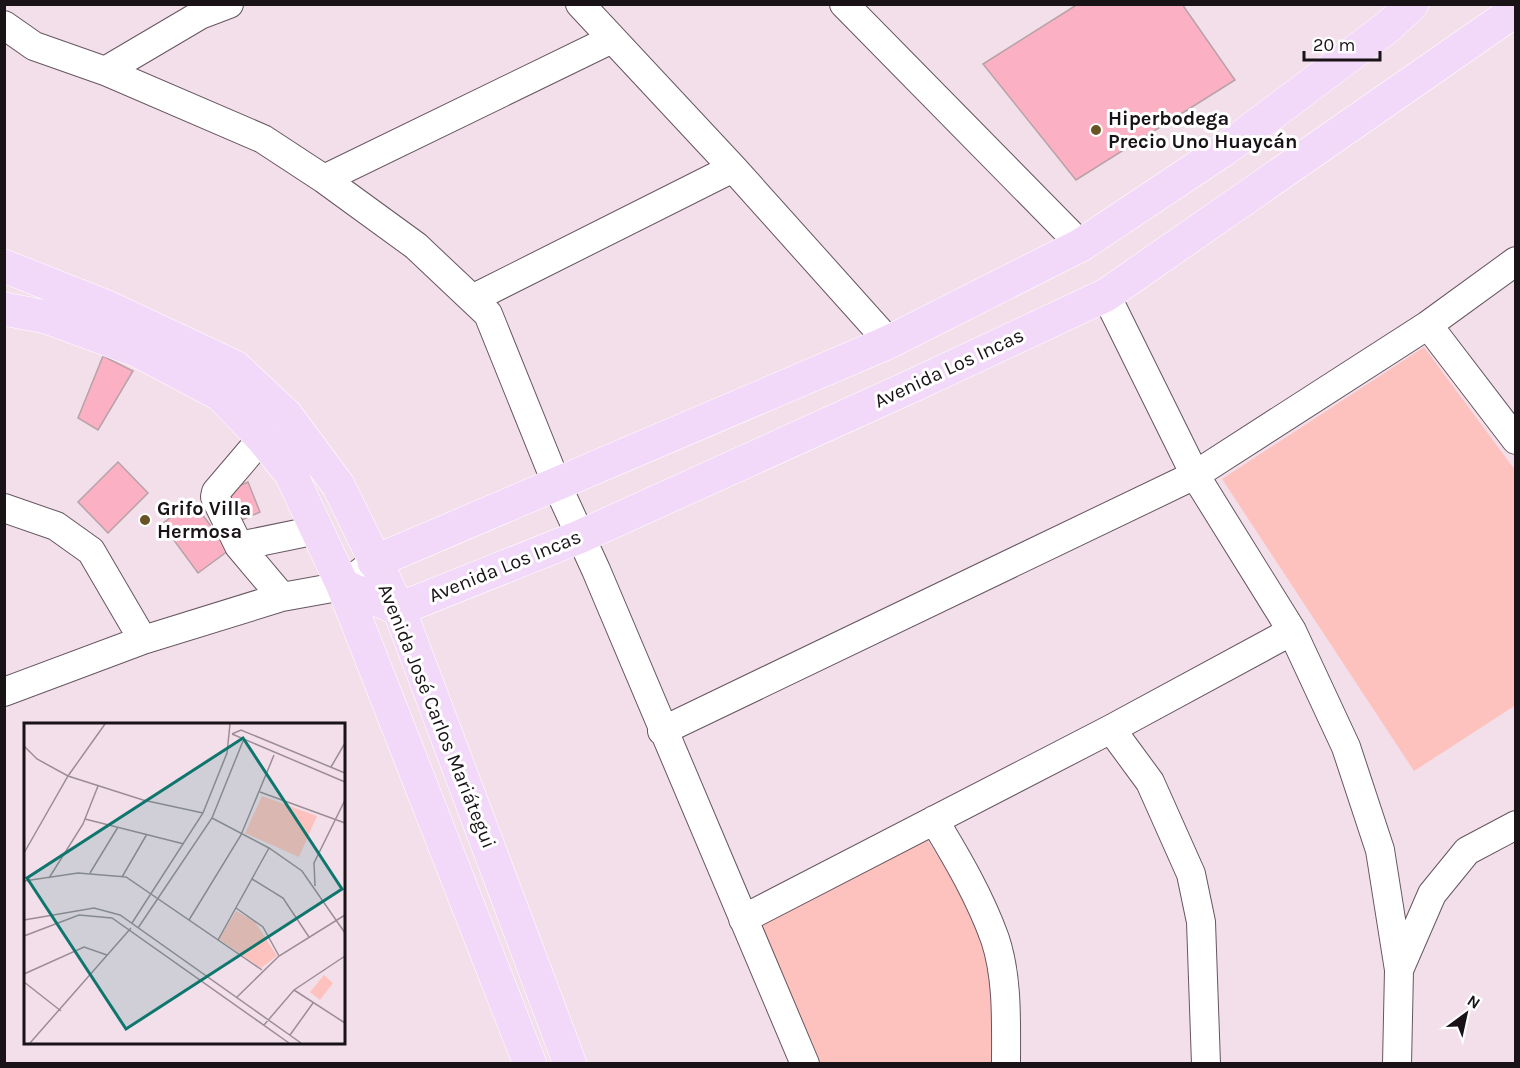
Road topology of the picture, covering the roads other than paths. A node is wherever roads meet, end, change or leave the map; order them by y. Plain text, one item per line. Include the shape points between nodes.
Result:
1 (229, 4) edge
2 (580, 4) edge
3 (844, 4) edge
4 (1412, 4) edge
5 (1508, 14) edge
6 (4, 25) edge
7 (612, 39) junction
8 (105, 70) junction
9 (733, 168) junction
10 (324, 179) junction
11 (1081, 245) junction
12 (1515, 261) edge
13 (4, 266) edge
14 (1106, 295) junction
15 (472, 299) junction
16 (4, 309) edge
17 (1428, 325) junction
18 (889, 342) junction
19 (262, 438) junction
20 (1515, 440) edge
21 (1195, 475) junction
22 (556, 485) junction
23 (4, 508) edge
24 (316, 530) junction
25 (579, 537) junction
26 (239, 546) junction
27 (374, 562) junction
28 (343, 586) junction
29 (282, 597) junction
30 (399, 609) junction
31 (1292, 631) junction
32 (143, 640) junction
33 (4, 692) edge
34 (1111, 729) junction
35 (662, 730) junction
36 (934, 820) junction
37 (1515, 825) edge
38 (743, 919) junction
39 (1399, 970) junction
40 (530, 1064) edge
41 (570, 1064) edge
42 (805, 1064) edge
43 (1006, 1064) edge
44 (1206, 1064) edge
45 (1397, 1064) edge

1 - 8 street via 200,15
2 - 7 street
3 - 11 street
4 - 11 main road via 1389,26 1226,149
5 - 14 main road, Avenida Los Incas
6 - 8 street via 34,45
7 - 9 street
7 - 10 street
8 - 10 street via 263,140
9 - 15 street
9 - 18 street
10 - 15 street via 416,246
11 - 18 main road
12 - 17 street
13 - 27 main road, Avenida José Carlos Mariátegui via 105,306 235,367 286,415 338,485
14 - 21 street
14 - 25 main road, Avenida Los Incas
15 - 22 street via 488,314
16 - 19 main road, Avenida José Carlos Mariátegui via 46,317 136,350 220,395
17 - 20 street
17 - 21 street
18 - 22 main road
19 - 24 main road, Avenida José Carlos Mariátegui via 291,474
19 - 26 street via 216,492
21 - 31 street
21 - 35 street
22 - 25 street
22 - 27 main road
23 - 32 street via 56,526 91,551
24 - 26 street
24 - 28 main road, Avenida José Carlos Mariátegui
25 - 30 main road, Avenida Los Incas
25 - 35 street
26 - 29 street
27 - 28 street
27 - 30 main road, Avenida José Carlos Mariátegui
28 - 29 street
28 - 30 main road
28 - 40 main road, Avenida José Carlos Mariátegui
29 - 32 street
30 - 41 main road, Avenida José Carlos Mariátegui
31 - 34 street
31 - 39 street via 1346,747 1380,850
32 - 33 street
34 - 36 street
34 - 44 street via 1150,782 1191,874 1201,922
35 - 38 street
36 - 38 street
36 - 43 street via 968,877 995,941 1006,1003
37 - 39 street via 1467,851 1432,894
38 - 42 street
39 - 45 street

